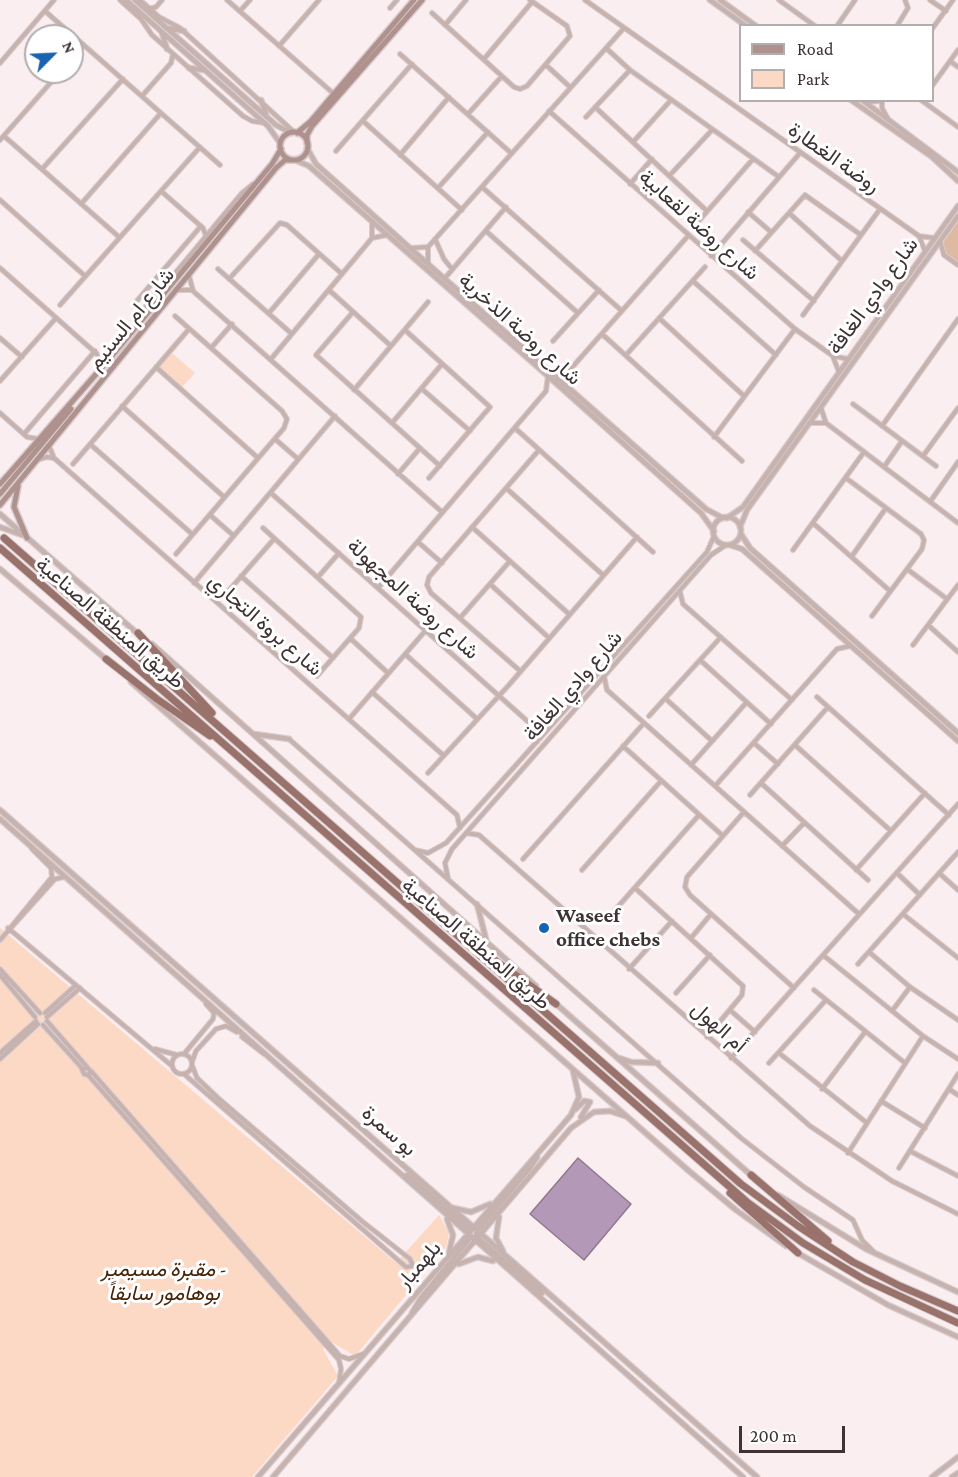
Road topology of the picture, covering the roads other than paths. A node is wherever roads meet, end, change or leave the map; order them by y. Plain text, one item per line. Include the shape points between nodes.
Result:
1 (54, 0) edge
2 (120, 0) edge
3 (126, 0) edge
4 (135, 0) edge
5 (140, 0) edge
6 (162, 0) edge
7 (227, 0) edge
8 (250, 0) edge
9 (319, 0) edge
10 (397, 0) edge
11 (414, 0) edge
12 (422, 0) edge
13 (466, 0) edge
14 (585, 0) edge
15 (710, 0) edge
16 (720, 0) edge
17 (778, 0) edge
18 (794, 0) edge
19 (855, 0) edge
20 (905, 0) edge
21 (930, 0) edge
22 (953, 0) edge
23 (531, 1) edge
24 (156, 7) junction
25 (789, 7) junction
26 (390, 8) dead end
27 (149, 9) junction
28 (45, 11) junction
29 (240, 11) junction
30 (946, 11) junction
31 (432, 13) dead end
32 (157, 15) junction
33 (60, 24) edge
34 (743, 24) edge
35 (753, 24) edge
36 (812, 24) edge
37 (838, 24) edge
38 (898, 24) edge
39 (445, 25) junction
40 (624, 28) junction
41 (934, 28) edge
42 (164, 30) junction
43 (184, 31) junction
44 (84, 45) edge
45 (279, 46) junction
46 (606, 48) junction
47 (167, 49) junction
48 (958, 50) edge
49 (173, 54) junction
50 (400, 54) dead end
51 (484, 59) junction
52 (180, 60) junction
53 (950, 61) junction
54 (0, 63) edge
55 (171, 63) junction
56 (412, 64) junction
57 (546, 66) junction
58 (958, 67) edge
59 (189, 68) junction
60 (206, 70) junction
61 (630, 70) junction
62 (502, 76) junction
63 (123, 79) junction
64 (50, 84) edge
65 (934, 85) edge
66 (570, 88) junction
67 (334, 94) junction
68 (142, 96) junction
69 (449, 97) junction
70 (261, 100) junction
71 (670, 100) junction
72 (854, 102) edge
73 (863, 102) edge
74 (882, 102) edge
75 (923, 102) edge
76 (595, 107) junction
77 (549, 111) junction
78 (161, 113) junction
79 (468, 114) junction
80 (586, 117) dead end
81 (266, 120) junction
82 (889, 120) junction
83 (363, 121) junction
84 (958, 127) edge
85 (712, 130) junction
86 (294, 132) junction
87 (488, 132) junction
88 (4, 136) junction
89 (0, 140) edge
90 (633, 142) junction
91 (281, 146) junction
92 (307, 146) junction
93 (200, 147) junction
94 (336, 151) dead end
95 (511, 153) junction
96 (800, 153) junction
97 (400, 154) junction
98 (652, 159) junction
99 (753, 159) junction
100 (293, 160) junction
101 (220, 165) dead end
102 (42, 170) junction
103 (958, 172) edge
104 (670, 175) junction
105 (779, 177) junction
106 (958, 181) edge
107 (257, 183) junction
108 (630, 184) junction
109 (482, 187) junction
110 (438, 188) junction
111 (161, 191) junction
112 (0, 200) edge
113 (81, 204) junction
114 (958, 206) edge
115 (506, 207) junction
116 (880, 209) junction
117 (462, 210) junction
118 (707, 211) junction
119 (748, 212) junction
120 (789, 213) junction
121 (958, 216) edge
122 (371, 221) junction
123 (697, 223) dead end
124 (202, 227) junction
125 (212, 230) junction
126 (486, 231) junction
127 (771, 232) junction
128 (387, 235) junction
129 (861, 235) junction
130 (206, 236) junction
131 (688, 236) junction
132 (919, 236) junction
133 (119, 237) junction
134 (372, 238) junction
135 (435, 239) junction
136 (938, 239) junction
137 (743, 240) dead end
138 (428, 247) junction
139 (410, 248) junction
140 (755, 251) junction
141 (319, 254) junction
142 (928, 254) junction
143 (944, 255) junction
144 (711, 256) junction
145 (842, 261) junction
146 (428, 264) junction
147 (958, 265) edge
148 (705, 267) dead end
149 (0, 268) edge
150 (218, 269) dead end
151 (452, 269) junction
152 (342, 274) junction
153 (189, 275) junction
154 (86, 276) junction
155 (444, 278) junction
156 (230, 279) junction
157 (693, 280) junction
158 (176, 290) junction
159 (329, 290) junction
160 (599, 290) junction
161 (146, 291) junction
162 (193, 291) junction
163 (154, 293) junction
164 (150, 298) junction
165 (813, 301) junction
166 (136, 302) dead end
167 (428, 302) dead end
168 (60, 304) dead end
169 (622, 311) junction
170 (353, 312) junction
171 (269, 313) junction
172 (578, 313) junction
173 (803, 315) dead end
174 (175, 316) dead end
175 (56, 318) junction
176 (659, 318) junction
177 (958, 319) edge
178 (232, 324) junction
179 (137, 326) junction
180 (189, 329) junction
181 (405, 330) junction
182 (795, 330) junction
183 (292, 334) junction
184 (602, 334) junction
185 (0, 338) edge
186 (553, 341) dead end
187 (391, 346) junction
188 (211, 348) junction
189 (96, 352) junction
190 (626, 355) junction
191 (776, 355) junction
192 (833, 356) junction
193 (22, 357) junction
194 (111, 357) junction
195 (849, 358) junction
196 (271, 359) junction
197 (442, 364) junction
198 (103, 367) junction
199 (156, 368) junction
200 (568, 372) junction
201 (839, 372) junction
202 (555, 374) junction
203 (548, 376) junction
204 (0, 381) edge
205 (561, 387) junction
206 (569, 387) junction
207 (422, 388) junction
208 (354, 390) junction
209 (546, 391) junction
210 (80, 395) junction
211 (744, 396) junction
212 (853, 404) dead end
213 (123, 406) junction
214 (821, 408) junction
215 (958, 408) edge
216 (0, 413) edge
217 (335, 416) junction
218 (393, 423) junction
219 (810, 423) junction
220 (826, 423) junction
221 (882, 426) junction
222 (515, 428) junction
223 (470, 431) junction
224 (25, 436) junction
225 (714, 437) junction
226 (40, 439) junction
227 (275, 439) junction
228 (902, 441) junction
229 (90, 444) junction
230 (49, 445) junction
231 (420, 448) junction
232 (539, 450) junction
233 (29, 452) junction
234 (864, 452) junction
235 (923, 456) junction
236 (54, 458) junction
237 (258, 458) junction
238 (298, 459) junction
239 (36, 461) junction
240 (742, 461) dead end
241 (958, 462) edge
242 (73, 464) dead end
243 (440, 466) junction
244 (936, 466) dead end
245 (884, 467) junction
246 (398, 474) junction
247 (8, 476) junction
248 (429, 478) dead end
249 (846, 478) junction
250 (0, 479) edge
251 (20, 480) junction
252 (0, 484) edge
253 (506, 488) junction
254 (270, 493) junction
255 (0, 494) edge
256 (224, 497) junction
257 (930, 502) junction
258 (0, 504) edge
259 (886, 508) junction
260 (442, 512) junction
261 (0, 514) edge
262 (210, 515) junction
263 (725, 518) junction
264 (813, 523) junction
265 (958, 523) edge
266 (0, 527) edge
267 (472, 527) junction
268 (740, 527) junction
269 (262, 528) dead end
270 (714, 533) junction
271 (192, 534) junction
272 (741, 534) junction
273 (234, 536) junction
274 (636, 537) junction
275 (4, 538) dead end
276 (27, 538) junction
277 (274, 539) junction
278 (418, 542) junction
279 (728, 545) junction
280 (0, 548) edge
281 (793, 550) dead end
282 (653, 552) dead end
283 (339, 553) junction
284 (176, 554) dead end
285 (852, 556) junction
286 (510, 561) junction
287 (442, 563) junction
288 (0, 569) edge
289 (907, 569) junction
290 (603, 575) junction
291 (241, 576) junction
292 (318, 577) junction
293 (194, 583) junction
294 (489, 584) junction
295 (958, 585) edge
296 (378, 588) junction
297 (680, 590) junction
298 (890, 591) junction
299 (224, 596) dead end
300 (947, 599) junction
301 (668, 604) junction
302 (683, 604) junction
303 (569, 614) junction
304 (872, 616) dead end
305 (460, 618) junction
306 (928, 626) junction
307 (426, 630) junction
308 (138, 633) junction
309 (838, 634) junction
310 (548, 636) junction
311 (720, 638) junction
312 (351, 639) junction
313 (913, 645) dead end
314 (850, 646) junction
315 (837, 649) junction
316 (958, 652) edge
317 (405, 654) junction
318 (333, 658) junction
319 (106, 659) junction
320 (700, 660) junction
321 (519, 670) junction
322 (388, 673) junction
323 (317, 676) dead end
324 (604, 676) junction
325 (592, 689) junction
326 (607, 690) junction
327 (372, 692) junction
328 (498, 695) junction
329 (817, 697) dead end
330 (666, 699) junction
331 (792, 700) junction
332 (747, 702) junction
333 (828, 707) junction
334 (649, 716) dead end
335 (476, 718) junction
336 (348, 719) junction
337 (644, 723) junction
338 (771, 724) junction
339 (949, 724) junction
340 (958, 724) edge
341 (534, 727) junction
342 (549, 728) junction
343 (249, 732) junction
344 (958, 733) edge
345 (232, 735) junction
346 (216, 738) junction
347 (289, 739) joint
348 (712, 741) junction
349 (958, 741) edge
350 (537, 742) junction
351 (754, 743) junction
352 (795, 745) junction
353 (623, 746) junction
354 (443, 755) junction
355 (778, 764) junction
356 (691, 765) junction
357 (428, 773) dead end
358 (661, 781) junction
359 (761, 783) junction
360 (715, 786) junction
361 (925, 793) junction
362 (750, 795) dead end
363 (958, 804) edge
364 (0, 810) edge
365 (744, 812) junction
366 (949, 814) junction
367 (456, 815) junction
368 (471, 815) junction
369 (699, 815) junction
370 (0, 819) edge
371 (477, 821) junction
372 (804, 823) junction
373 (460, 828) junction
374 (891, 831) junction
375 (466, 833) junction
376 (479, 835) junction
377 (723, 836) junction
378 (31, 846) junction
379 (443, 846) junction
380 (782, 846) junction
381 (411, 848) junction
382 (958, 852) edge
383 (449, 853) junction
384 (523, 859) dead end
385 (582, 870) dead end
386 (856, 870) junction
387 (897, 873) junction
388 (939, 873) junction
389 (67, 878) junction
390 (868, 880) dead end
391 (450, 881) junction
392 (634, 888) junction
393 (958, 890) edge
394 (920, 895) junction
395 (477, 904) junction
396 (615, 910) dead end
397 (711, 914) junction
398 (860, 914) junction
399 (903, 914) junction
400 (672, 921) junction
401 (9, 929) junction
402 (691, 938) junction
403 (1, 939) edge
404 (463, 939) junction
405 (491, 946) junction
406 (869, 952) junction
407 (823, 955) junction
408 (710, 956) junction
409 (958, 958) edge
410 (858, 964) dead end
411 (0, 969) edge
412 (629, 969) junction
413 (0, 975) edge
414 (78, 987) junction
415 (910, 987) junction
416 (794, 988) junction
417 (814, 990) dead end
418 (676, 993) dead end
419 (199, 994) junction
420 (826, 1000) junction
421 (556, 1004) junction
422 (730, 1010) junction
423 (892, 1011) junction
424 (45, 1016) junction
425 (958, 1020) edge
426 (38, 1022) junction
427 (755, 1032) junction
428 (865, 1032) junction
429 (706, 1036) junction
430 (923, 1036) junction
431 (148, 1046) junction
432 (0, 1053) edge
433 (779, 1053) junction
434 (184, 1054) junction
435 (178, 1055) junction
436 (268, 1056) junction
437 (615, 1056) junction
438 (731, 1058) junction
439 (0, 1059) edge
440 (958, 1059) edge
441 (192, 1063) junction
442 (658, 1063) junction
443 (905, 1063) junction
444 (769, 1064) dead end
445 (172, 1066) junction
446 (570, 1066) junction
447 (89, 1071) junction
448 (184, 1074) junction
449 (958, 1074) edge
450 (822, 1089) junction
451 (949, 1089) junction
452 (958, 1095) edge
453 (881, 1101) junction
454 (571, 1115) junction
455 (630, 1119) junction
456 (867, 1123) junction
457 (572, 1128) junction
458 (925, 1128) junction
459 (542, 1146) junction
460 (910, 1151) junction
461 (848, 1154) junction
462 (699, 1162) junction
463 (393, 1166) junction
464 (899, 1168) dead end
465 (751, 1175) junction
466 (958, 1176) edge
467 (495, 1202) junction
468 (447, 1204) junction
469 (502, 1211) junction
470 (444, 1214) junction
471 (958, 1214) edge
472 (474, 1235) junction
473 (798, 1253) junction
474 (447, 1258) junction
475 (883, 1258) junction
476 (510, 1260) junction
477 (854, 1262) junction
478 (501, 1265) junction
479 (454, 1267) junction
480 (958, 1292) edge
481 (555, 1300) junction
482 (958, 1311) edge
483 (406, 1323) junction
484 (958, 1323) edge
485 (958, 1337) edge
486 (363, 1354) junction
487 (339, 1383) junction
488 (958, 1456) edge
489 (258, 1477) edge
490 (273, 1477) edge
491 (744, 1477) edge
492 (757, 1477) edge
493 (932, 1477) edge

1 - 28 street
2 - 47 street
3 - 42 street
4 - 42 street
5 - 27 street
6 - 24 street
7 - 29 street
8 - 29 street
9 - 45 street
10 - 26 street
11 - 67 main road
12 - 92 main road via 312,126
13 - 39 street
14 - 40 street, روضة الغطارة
15 - 34 street
16 - 35 street
17 - 25 street
18 - 25 street
19 - 37 street
20 - 38 street via 908,8
21 - 30 street
22 - 30 street
23 - 51 street
23 - 57 street via 567,26 570,33
24 - 27 street
24 - 32 street
25 - 36 street
27 - 32 street
28 - 33 street
28 - 54 street
29 - 45 street
30 - 41 street
31 - 39 street
32 - 43 street
39 - 51 street
40 - 46 street
40 - 96 street, روضة الغطارة
42 - 43 street
42 - 47 street
42 - 60 street
42 - 81 street
43 - 70 street
44 - 63 street
45 - 67 street
46 - 61 street
46 - 66 street
47 - 49 street
48 - 53 street
49 - 52 street
49 - 55 street
50 - 56 street
51 - 62 street
52 - 55 street
52 - 59 street
53 - 58 street
53 - 65 street
55 - 68 street
56 - 69 street
56 - 83 street
57 - 62 street via 524,88 514,87
57 - 66 street
59 - 60 street
59 - 81 street via 245,118
60 - 81 street
61 - 71 street
61 - 76 street
62 - 79 street
63 - 68 street
63 - 102 street
64 - 88 street
66 - 77 street
67 - 86 main road via 310,122
68 - 78 street
69 - 79 street
69 - 97 street
70 - 81 street
70 - 86 street
71 - 85 street
71 - 90 street
72 - 106 street via 932,157
73 - 82 street
74 - 82 street
75 - 84 street
76 - 80 street
76 - 90 street
77 - 95 street
77 - 108 street, شارع روضة لقعابية
78 - 93 street
78 - 113 street
79 - 87 street
81 - 86 street
81 - 91 street
82 - 103 street
83 - 94 street
83 - 97 street
85 - 99 street
85 - 104 street
86 - 91 main road
86 - 92 main road
87 - 95 street
87 - 110 street
88 - 89 street
88 - 102 street
90 - 98 street
91 - 100 main road via 284,156
91 - 107 main road, شارع ام السنيم
92 - 100 main road via 303,156
92 - 139 street, شارع روضة الذخرية via 316,164
93 - 101 street
93 - 111 street
95 - 109 street
96 - 105 street
96 - 116 street, روضة الغطارة
97 - 110 street
98 - 104 street
98 - 108 street
99 - 105 street
99 - 118 street
100 - 122 street, شارع روضة الذخرية via 309,166
100 - 153 main road, شارع ام السنيم via 285,160 276,168
102 - 113 street
104 - 118 street
105 - 119 street
107 - 125 street, شارع ام السنيم via 242,193
107 - 179 main road, شارع ام السنيم
108 - 131 street, شارع روضة لقعابية
109 - 115 street
109 - 117 street
110 - 117 street
111 - 124 street
111 - 133 street
112 - 154 street
113 - 133 street
114 - 136 street, شارع وادي الغافة
115 - 126 street
115 - 160 street
116 - 129 street
116 - 132 street, روضة الغطارة
117 - 135 street
118 - 123 street
119 - 127 street
119 - 144 street
120 - 127 street
120 - 129 street via 805,195
120 - 145 street
121 - 136 street, شارع وادي الغافة
122 - 128 street, شارع روضة الذخرية
122 - 134 street
124 - 125 street
124 - 130 street
124 - 161 street
125 - 130 street, شارع ام السنيم
126 - 151 street
126 - 172 street
127 - 140 street
128 - 134 street
128 - 203 street, شارع روضة الذخرية
129 - 145 street
130 - 163 street, شارع ام السنيم
131 - 144 street, شارع روضة لقعابية
131 - 169 street
132 - 136 street, روضة الغطارة
132 - 142 street
133 - 154 street
134 - 152 street
135 - 138 street
135 - 151 street
136 - 142 street, شارع وادي الغافة
136 - 143 street
137 - 140 street
138 - 139 street
138 - 146 street
139 - 146 street, شارع روضة الذخرية
140 - 165 street
141 - 152 street
141 - 156 street via 280,223
141 - 171 street
142 - 143 street
142 - 195 street, شارع وادي الغافة
142 - 214 street, شارع وادي الغافة
143 - 147 street
144 - 182 street, شارع روضة لقعابية
145 - 165 street
146 - 155 street, شارع روضة الذخرية
148 - 157 street
149 - 175 street
150 - 156 street
151 - 155 street
152 - 159 street
153 - 158 main road, شارع ام السنيم
153 - 162 street
154 - 168 street
155 - 202 street, شارع روضة الذخرية
156 - 171 street
157 - 176 street
157 - 191 street
158 - 162 street
158 - 230 main road, شارع ام السنيم
159 - 170 street
159 - 183 street
160 - 169 street
160 - 172 street
161 - 163 street
161 - 164 street
161 - 166 street
162 - 178 street
163 - 164 street, شارع ام السنيم
164 - 179 street, شارع ام السنيم
165 - 173 street
167 - 181 street
169 - 184 street
170 - 187 street
170 - 208 street via 316,355
171 - 183 street
172 - 186 street
174 - 180 street
175 - 189 street
175 - 193 street
176 - 190 street
176 - 211 street
177 - 221 street
178 - 188 street
178 - 196 street
179 - 194 main road, شارع ام السنيم
180 - 188 street
180 - 199 street
181 - 187 street
181 - 197 street
182 - 191 street
182 - 192 street, شارع روضة لقعابية
183 - 196 street
184 - 190 street
184 - 200 street
185 - 193 street
187 - 208 street
188 - 227 street via 285,415 286,423
189 - 194 street
189 - 198 street
189 - 224 street
190 - 225 street
191 - 211 street
192 - 195 street, شارع روضة لقعابية
192 - 201 street
193 - 204 street
194 - 198 main road, شارع ام السنيم
195 - 201 street, شارع وادي الغافة
196 - 217 street
197 - 207 street
197 - 223 street via 490,407
198 - 210 main road, شارع ام السنيم
199 - 213 street
199 - 237 street
200 - 202 street
200 - 206 street
201 - 263 street, شارع وادي الغافة via 743,507
202 - 206 street, شارع روضة الذخرية
203 - 205 street, شارع روضة الذخرية
203 - 209 street
205 - 209 street
205 - 270 street, شارع روضة الذخرية via 702,513
206 - 263 street, شارع روضة الذخرية via 706,509
207 - 218 street
207 - 223 street
208 - 218 street
209 - 222 street
210 - 226 main road, شارع ام السنيم
210 - 255 main road
211 - 225 street
212 - 221 street
213 - 229 street
213 - 256 street
214 - 219 street, شارع وادي الغافة
214 - 220 street
215 - 235 street
216 - 224 street
217 - 238 street
217 - 246 street
218 - 231 street
219 - 220 street
219 - 268 street, شارع وادي الغافة via 747,510
220 - 234 street
221 - 228 street
222 - 232 street
222 - 260 street
223 - 243 street
224 - 226 street
224 - 233 street
225 - 240 street
226 - 233 main road, شارع ام السنيم
227 - 237 street
227 - 238 street
228 - 235 street
228 - 245 street
229 - 242 street
229 - 271 street
230 - 236 street, شارع بروة التجاري
230 - 239 main road, شارع ام السنيم
231 - 243 street
231 - 246 street
232 - 253 street
232 - 274 street
233 - 247 main road, شارع ام السنيم
234 - 245 street
234 - 249 street
235 - 244 street
236 - 239 street
236 - 293 street, شارع بروة التجاري
237 - 256 street
238 - 254 street
239 - 251 main road, شارع ام السنيم
241 - 257 street
243 - 248 street
245 - 257 street
246 - 260 street
247 - 250 main road
247 - 252 main road, شارع ام السنيم
249 - 259 street
249 - 264 street
251 - 258 main road, شارع ام السنيم
251 - 276 main road via 14,507
253 - 267 street
253 - 290 street
254 - 273 street
254 - 283 street, شارع روضة المجهولة
256 - 262 street
257 - 265 street
259 - 285 street
259 - 289 street via 923,537 922,549
260 - 278 street
261 - 276 street, طريق المنطقة الصناعية
262 - 271 street
262 - 273 street
263 - 268 street via 735,520
263 - 270 street via 716,523
264 - 281 street
264 - 285 street
266 - 276 street
267 - 286 street
267 - 287 street
268 - 272 street
269 - 277 street
270 - 279 street via 718,542
270 - 342 street, شارع وادي الغافة via 707,552
271 - 284 street
272 - 279 street
272 - 339 street via 750,548
273 - 293 street
274 - 282 street
274 - 290 street
275 - 345 highway, طريق المنطقة الصناعية
276 - 308 street, طريق المنطقة الصناعية
277 - 291 street
277 - 292 street
278 - 287 street
278 - 296 street
279 - 297 street, شارع وادي الغافة via 711,555
279 - 309 street via 742,549
280 - 346 highway, طريق المنطقة الصناعية
283 - 292 street
283 - 296 street, شارع روضة المجهولة
285 - 298 street
286 - 294 street
286 - 303 street
287 - 305 street via 429,577 428,588
288 - 319 street, طريق المنطقة الصناعية
289 - 298 street
289 - 300 street
290 - 303 street
291 - 299 street
291 - 318 street
292 - 312 street via 361,617 361,625
293 - 336 street, شارع بروة التجاري
294 - 305 street
294 - 310 street
295 - 300 street
296 - 307 street, شارع روضة المجهولة
297 - 301 street, شارع وادي الغافة
297 - 302 street
298 - 304 street
300 - 306 street
301 - 302 street
301 - 324 street, شارع وادي الغافة
302 - 311 street
303 - 310 street
305 - 321 street
306 - 313 street
306 - 316 street
307 - 317 street
307 - 328 street, شارع روضة المجهولة
308 - 343 street, طريق المنطقة الصناعية
308 - 345 highway
309 - 314 street
309 - 315 street
310 - 321 street
311 - 320 street
311 - 331 street
312 - 318 street
312 - 322 street
314 - 315 street
314 - 349 street
315 - 331 street
317 - 322 street
317 - 335 street
318 - 323 street
319 - 346 highway via 204,734
319 - 446 street, طريق المنطقة الصناعية
320 - 330 street
320 - 332 street
321 - 328 street
322 - 327 street
324 - 325 street, شارع وادي الغافة
324 - 326 street
325 - 326 street
325 - 371 street, شارع وادي الغافة
326 - 337 street
327 - 336 street
327 - 354 street
328 - 335 street
328 - 341 street, شارع روضة المجهولة
329 - 333 street
330 - 334 street
330 - 348 street
331 - 338 street
332 - 338 street
332 - 348 street
333 - 352 street
333 - 361 street
335 - 354 street
336 - 367 street, شارع بروة التجاري
337 - 353 street
337 - 356 street
338 - 351 street
339 - 340 street
339 - 344 street
341 - 342 street
341 - 350 street
342 - 350 street, شارع وادي الغافة
343 - 347 street
343 - 405 street, طريق المنطقة الصناعية
345 - 404 highway, طريق المنطقة الصناعية
346 - 462 highway, طريق المنطقة الصناعية
347 - 381 street, طريق المنطقة الصناعية
348 - 356 street
350 - 368 street, شارع وادي الغافة
351 - 355 street
351 - 360 street
352 - 355 street
352 - 374 street
353 - 358 street
353 - 384 street
354 - 357 street
355 - 359 street
356 - 360 street
358 - 369 street
358 - 385 street
359 - 362 street
359 - 372 street
360 - 365 street
361 - 366 street
361 - 374 street
363 - 366 street
364 - 468 street, بو سمرة
365 - 377 street
365 - 380 street
366 - 387 street
367 - 368 street
367 - 373 street
368 - 373 street, شارع وادي الغافة
369 - 377 street
369 - 392 street
370 - 378 street, بو سمرة
371 - 375 street, شارع وادي الغافة
371 - 376 street
372 - 380 street
372 - 386 street
373 - 379 street, شارع وادي الغافة
374 - 386 street
375 - 376 street
375 - 383 street, شارع وادي الغافة
376 - 412 street, أم الهول
377 - 397 street via 685,883 690,895
378 - 389 street, بو سمرة
378 - 401 street via 52,870 52,877
379 - 381 street via 425,853
379 - 383 street via 443,852
380 - 398 street
381 - 391 street, طريق المنطقة الصناعية
382 - 388 street
383 - 391 street via 445,867
386 - 390 street
387 - 394 street
387 - 398 street
388 - 393 street
388 - 394 street
389 - 401 street via 55,879
389 - 419 street, بو سمرة
391 - 395 street, طريق المنطقة الصناعية
392 - 396 street
392 - 400 street
394 - 399 street
395 - 405 street via 482,931
395 - 442 street, طريق المنطقة الصناعية
397 - 402 street
397 - 416 street
398 - 407 street
399 - 406 street
399 - 409 street
400 - 402 street
400 - 412 street
401 - 403 street
401 - 414 street
402 - 408 street
404 - 421 highway
404 - 477 highway, طريق المنطقة الصناعية via 741,1184
405 - 421 street, طريق المنطقة الصناعية
406 - 410 street
406 - 415 street
407 - 416 street
407 - 423 street
408 - 418 street
408 - 422 street via 744,989
411 - 424 street
412 - 429 street, أم الهول
413 - 426 street
414 - 424 street
414 - 431 street
415 - 423 street
415 - 425 street
416 - 427 street
417 - 420 street
419 - 434 street via 212,1010 213,1020
419 - 436 street, بو سمرة
420 - 428 street
420 - 433 street
421 - 437 street, طريق المنطقة الصناعية
422 - 427 street
422 - 429 street
423 - 430 street
424 - 426 street
424 - 426 street
424 - 447 street
426 - 432 street
426 - 439 street
426 - 447 street via 83,1070
427 - 438 street
428 - 443 street
428 - 450 street
429 - 438 street, أم الهول
430 - 440 street
430 - 443 street
431 - 435 street
431 - 445 street
433 - 444 street
433 - 450 street
434 - 435 street
434 - 441 street
435 - 445 street
436 - 441 street via 226,1026 216,1029 196,1051
436 - 463 street, بو سمرة
437 - 442 street via 631,1062
437 - 465 street, طريق المنطقة الصناعية
438 - 461 street, أم الهول
441 - 448 street
441 - 448 street via 197,1078 218,1098 410,1259 412,1266 406,1267
442 - 475 street, طريق المنطقة الصناعية via 763,1156 853,1220 864,1243
443 - 453 street
445 - 448 street via 177,1073
446 - 454 street via 579,1092
446 - 455 street, طريق المنطقة الصناعية
447 - 486 street via 340,1356 349,1359
447 - 487 street via 339,1360
449 - 451 street
450 - 456 street
451 - 452 street
451 - 458 street
453 - 456 street
453 - 458 street
454 - 457 street via 584,1101 590,1102
454 - 459 street, بلهمبار
455 - 457 street, بلهمبار via 600,1111 586,1115
455 - 473 street, طريق المنطقة الصناعية via 736,1210
456 - 461 street
457 - 469 street, بلهمبار
458 - 460 street
459 - 467 street, بلهمبار
459 - 472 street via 530,1168
460 - 464 street
460 - 466 street
461 - 471 street, أم الهول via 921,1198
462 - 473 highway
462 - 484 highway, طريق المنطقة الصناعية via 803,1243 891,1294
463 - 470 street, بو سمرة
463 - 472 street
465 - 475 street, طريق المنطقة الصناعية via 801,1210
465 - 477 highway
467 - 468 street via 471,1212
467 - 472 street, بلهمبار
468 - 472 street, بو سمرة
469 - 472 street, بلهمبار
469 - 476 street via 496,1238
470 - 472 street, بو سمرة
470 - 474 street via 453,1235
472 - 474 street, بلهمبار
472 - 476 street, بو سمرة
472 - 478 street, بو سمرة
472 - 479 street, بلهمبار
472 - 481 street
472 - 483 street via 421,1298
473 - 485 street, طريق المنطقة الصناعية via 888,1305
474 - 486 street, بلهمبار
475 - 480 street, طريق المنطقة الصناعية
476 - 481 street, بو سمرة
477 - 482 highway, طريق المنطقة الصناعية
478 - 479 street via 478,1257
478 - 491 street, بو سمرة
479 - 483 street, بلهمبار
481 - 492 street, بو سمرة
483 - 490 street, بلهمبار
486 - 487 street, بلهمبار
487 - 489 street, بلهمبار
488 - 493 street

